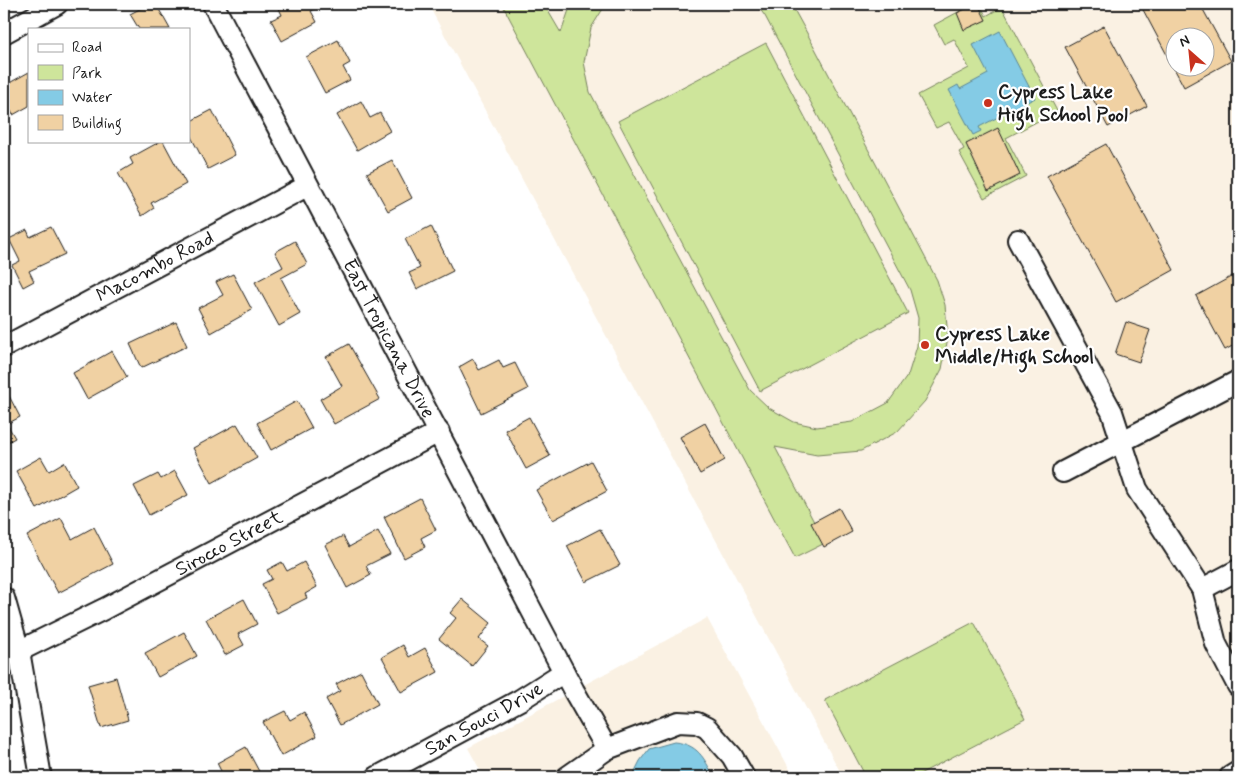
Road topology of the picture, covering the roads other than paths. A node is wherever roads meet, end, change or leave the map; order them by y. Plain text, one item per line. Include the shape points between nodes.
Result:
1 (57, 4) edge
2 (213, 4) edge
3 (4, 33) edge
4 (307, 186) junction
5 (1018, 240) dead end
6 (4, 347) edge
7 (1238, 381) edge
8 (439, 432) junction
9 (1122, 441) junction
10 (1063, 472) dead end
11 (1238, 570) edge
12 (1202, 589) junction
13 (4, 598) edge
14 (19, 651) junction
15 (564, 672) junction
16 (1238, 686) edge
17 (607, 749) junction
18 (1238, 772) edge
19 (41, 777) edge
20 (377, 777) edge
21 (567, 777) edge
22 (744, 777) edge
23 (1230, 777) edge

1 - 3 street
2 - 4 street, East Tropicana Drive
4 - 6 street, Macombo Road
4 - 8 street, East Tropicana Drive
5 - 9 street via 1112,412
7 - 9 street
8 - 14 street, Sirocco Street
8 - 15 street, East Tropicana Drive
9 - 10 street
9 - 12 street via 1137,489
11 - 12 street
12 - 16 street via 1216,644
13 - 14 street
14 - 19 street
15 - 17 street, East Tropicana Drive
15 - 20 street, San Souci Drive via 520,700
17 - 21 street
17 - 22 street via 678,722 697,724 707,728 720,741
18 - 23 street

